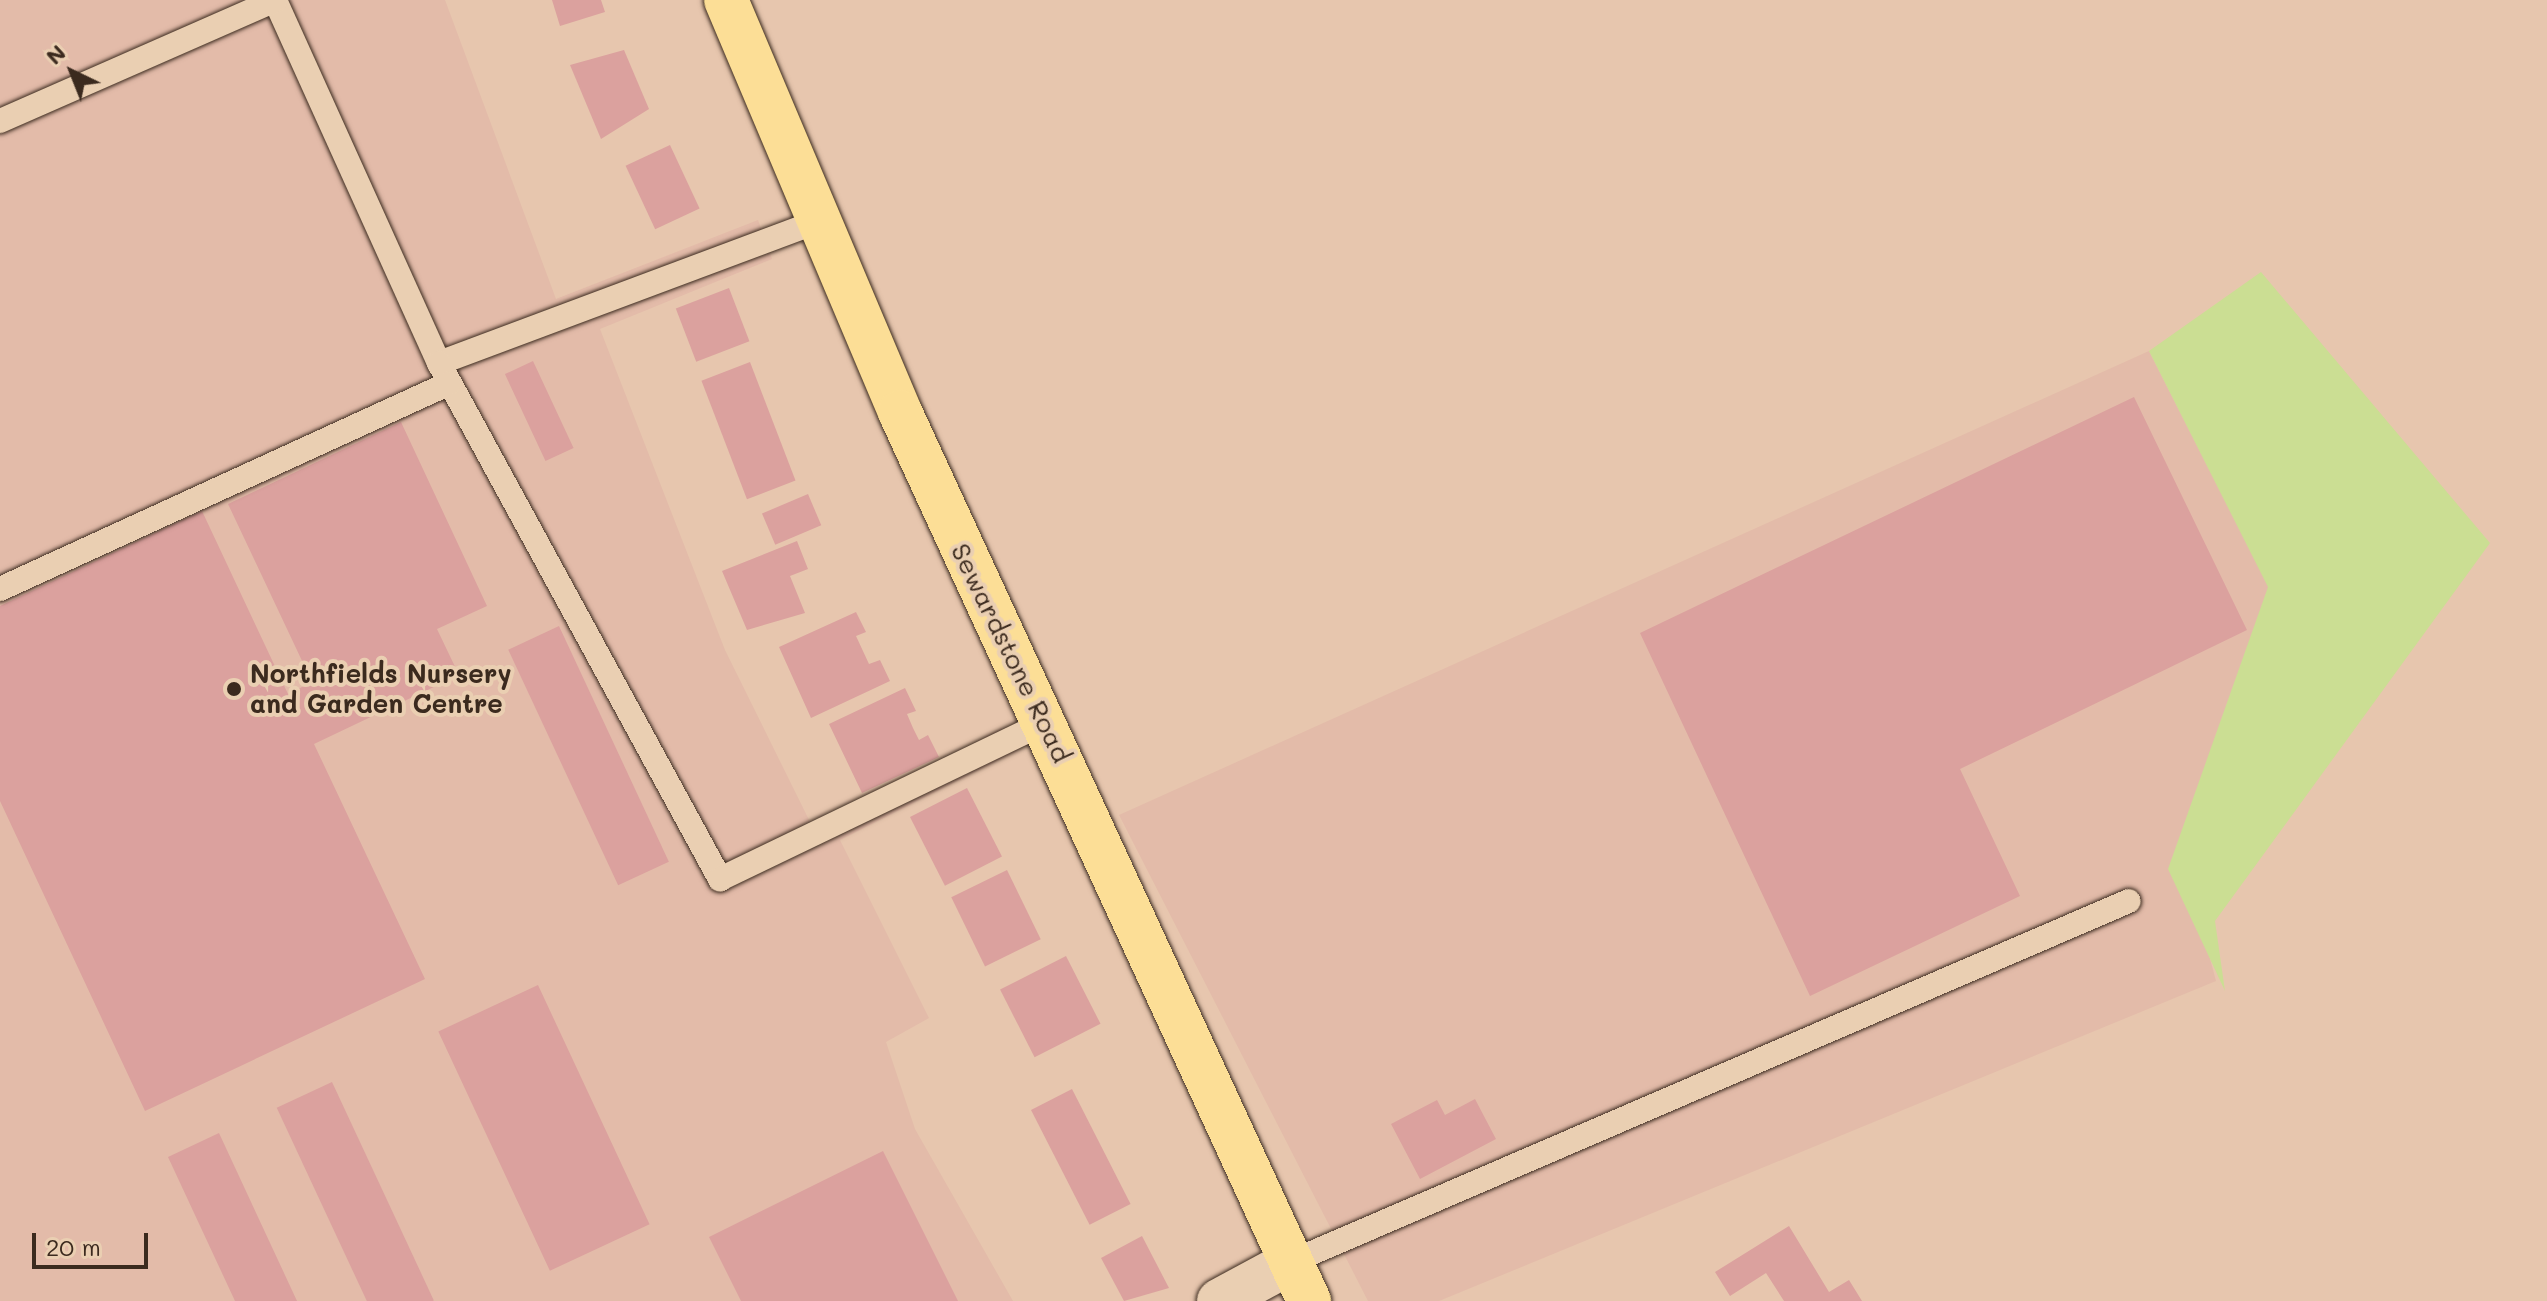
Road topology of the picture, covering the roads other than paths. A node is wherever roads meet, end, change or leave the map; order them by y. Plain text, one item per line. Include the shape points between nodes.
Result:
1 (275, 0) edge
2 (726, 0) edge
3 (0, 121) edge
4 (816, 222) junction
5 (444, 373) junction
6 (0, 589) edge
7 (1044, 723) junction
8 (2129, 901) dead end
9 (1291, 1262) junction
10 (1219, 1301) edge
11 (1309, 1301) edge

1 - 3 lane
1 - 5 lane
2 - 4 main road, Sewardstone Road
4 - 5 lane
4 - 7 main road, Sewardstone Road
5 - 6 lane
5 - 7 lane via 720,879
7 - 9 main road, Sewardstone Road
8 - 9 lane
9 - 10 street
9 - 11 main road, Sewardstone Road

